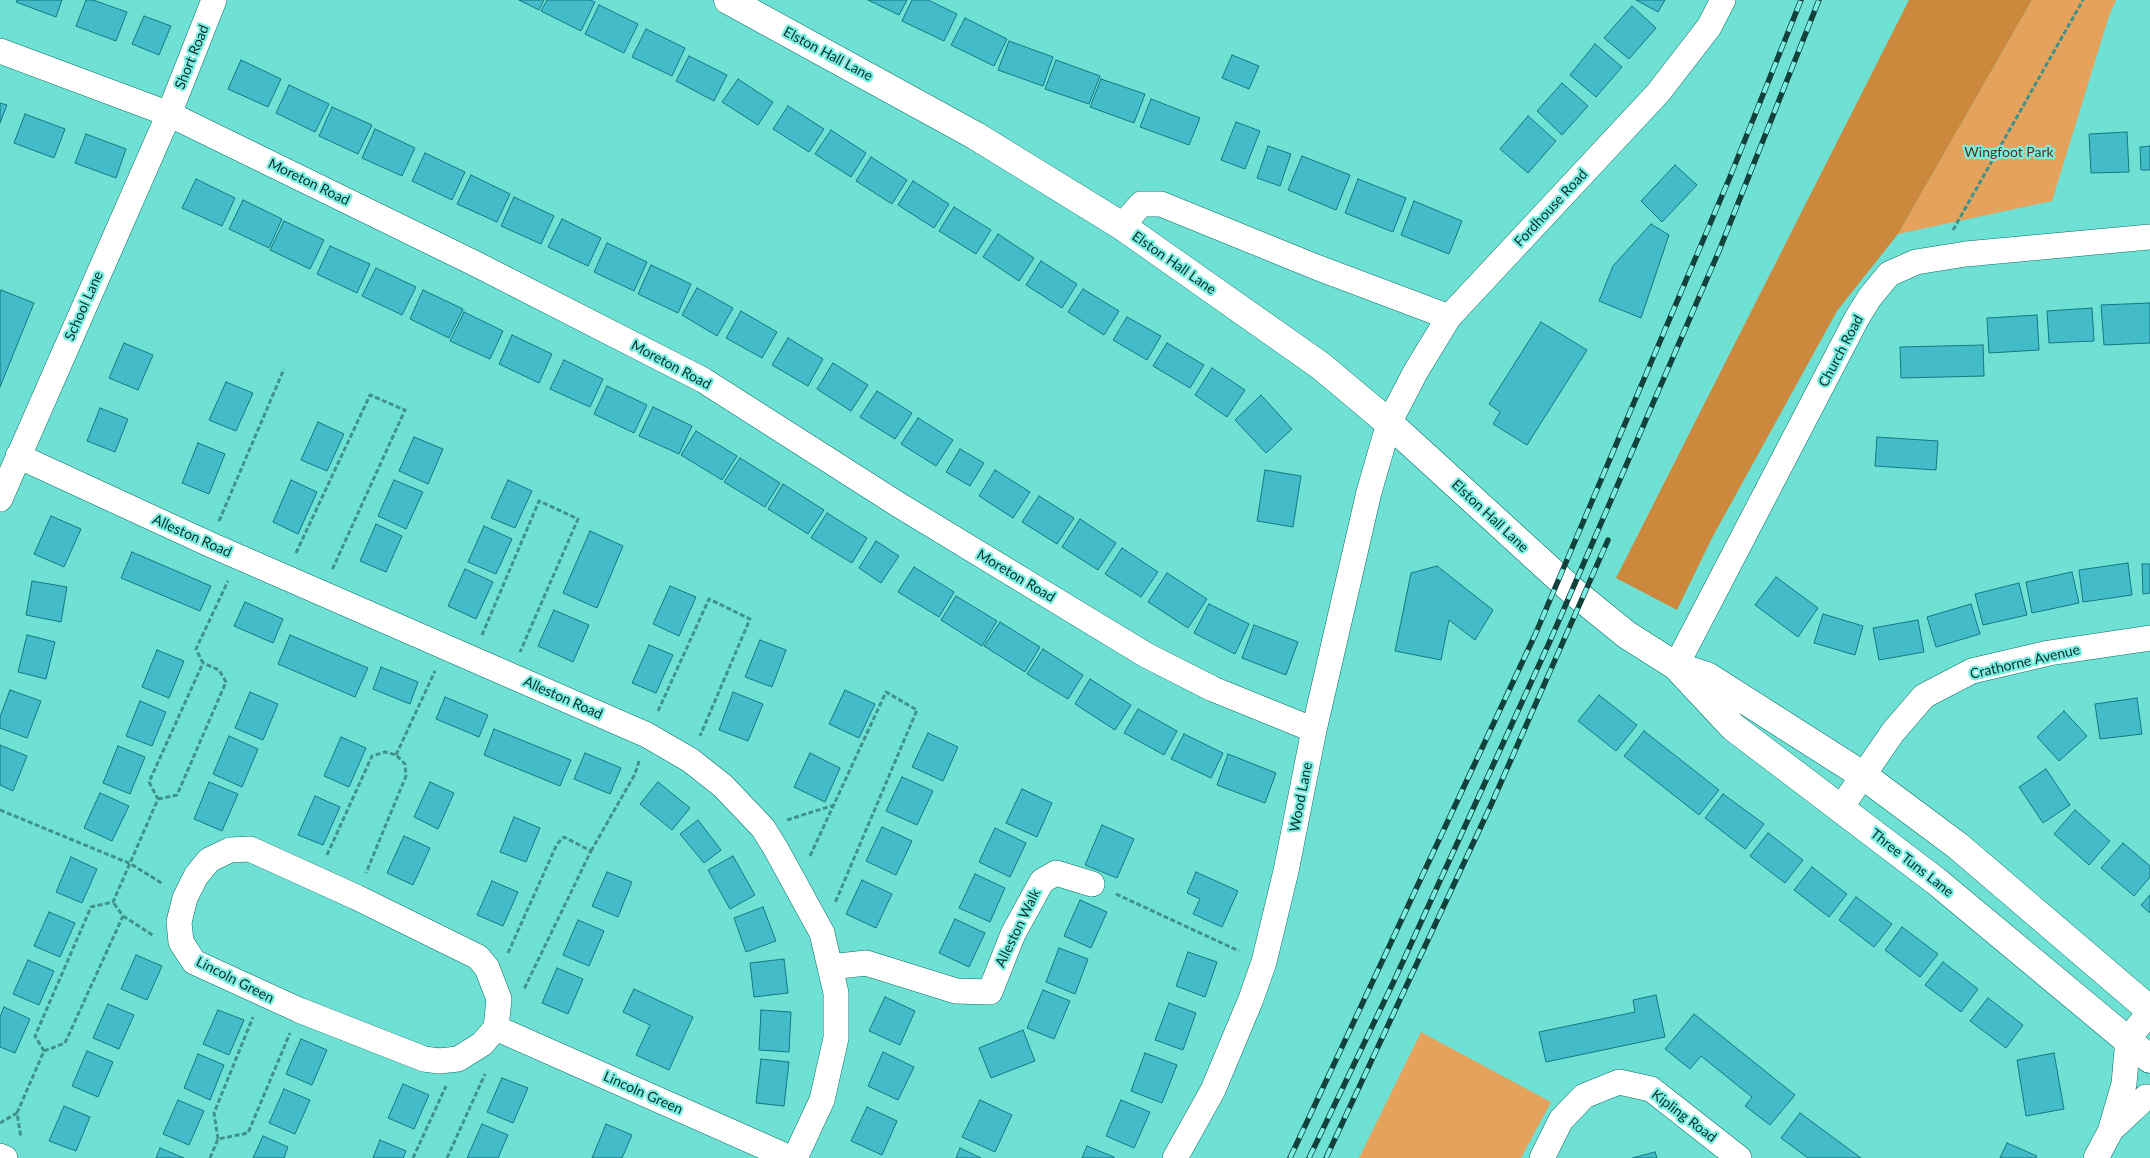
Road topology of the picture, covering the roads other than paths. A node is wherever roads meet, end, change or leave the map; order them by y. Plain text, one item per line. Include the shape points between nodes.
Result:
1 (214, 0) edge
2 (728, 0) edge
3 (1724, 0) edge
4 (0, 51) edge
5 (169, 114) junction
6 (1122, 226) junction
7 (2150, 237) edge
8 (1449, 317) junction
9 (1389, 423) junction
10 (18, 456) junction
11 (0, 499) edge
12 (1574, 592) joint
13 (2150, 638) edge
14 (1676, 666) junction
15 (1314, 730) junction
16 (1864, 776) junction
17 (1840, 809) junction
18 (1092, 884) road end
19 (830, 966) junction
20 (2150, 1011) edge
21 (500, 1030) junction
22 (2128, 1039) junction
23 (2150, 1059) edge
24 (2150, 1096) edge
25 (2110, 1132) junction
26 (14, 1149) edge
27 (0, 1156) edge
28 (790, 1158) edge
29 (795, 1158) edge
30 (1175, 1158) edge
31 (1542, 1158) edge
32 (1739, 1158) edge
33 (2096, 1158) edge

1 - 5 street, Short Road
2 - 6 street, Elston Hall Lane via 976,136
3 - 8 street, Fordhouse Road via 1710,28 1658,93
4 - 5 street, Moreton Road
5 - 10 street, School Lane
5 - 15 street, Moreton Road via 476,264 703,380 899,505 1146,655 1213,689
6 - 8 street via 1141,204 1161,204 1316,268
6 - 9 street, Elston Hall Lane via 1320,366
7 - 14 street, Church Road via 1938,258 1916,262 1889,274 1870,297
8 - 9 street, Fordhouse Road
9 - 12 street, Elston Hall Lane
9 - 15 street, Wood Lane via 1369,492
10 - 11 street, School Lane
10 - 19 street, Alleston Road via 239,557 647,735 690,760 723,786 763,828 822,934
12 - 14 street, Three Tuns Lane via 1627,635
13 - 16 street, Crathorne Avenue via 2049,653 1972,671 1924,696 1893,732
14 - 16 street, Three Tuns Lane via 1707,676
14 - 17 street, Three Tuns Lane via 1733,727
15 - 30 street, Wood Lane via 1286,871 1252,1000 1213,1090
16 - 17 street, Crathorne Avenue
16 - 20 street, Three Tuns Lane via 1958,846
17 - 22 street, Three Tuns Lane via 1936,881
18 - 19 street, Alleston Walk via 1056,874 1042,881 1013,934 990,992 956,991 866,963
19 - 29 street, Alleston Road via 836,993 836,1038 822,1100
20 - 22 street
21 - 21 street, Lincoln Green via 499,998 487,968 478,957 250,850 230,850 209,860 185,898 178,922 181,942 194,962 299,1010 439,1062 458,1059
21 - 28 street, Lincoln Green
22 - 23 street, Three Tuns Lane
22 - 25 street via 2124,1084
24 - 25 street
25 - 33 street
26 - 27 street
31 - 32 street, Kipling Road via 1561,1120 1584,1096 1619,1082 1651,1089

